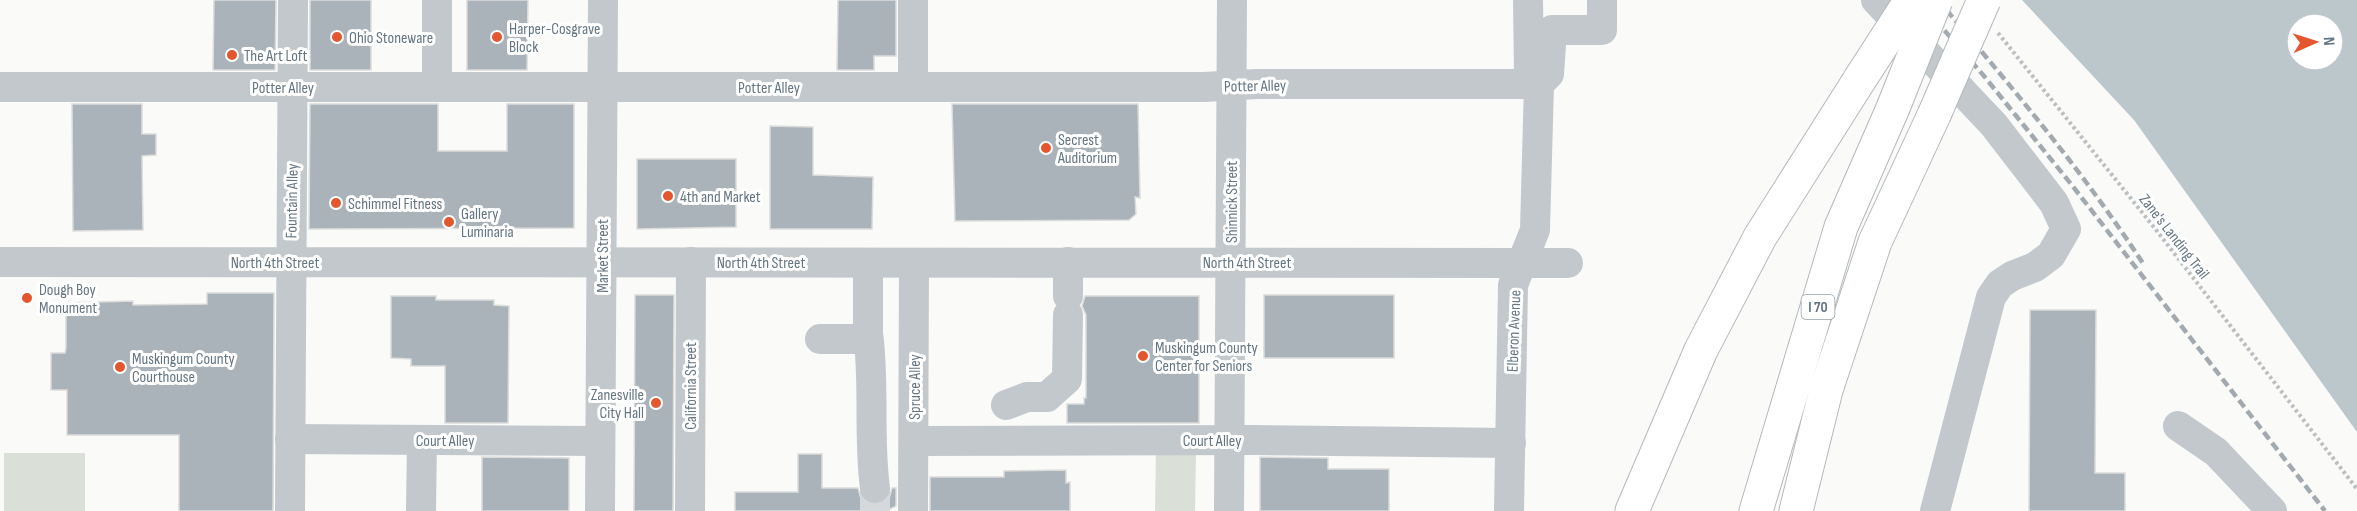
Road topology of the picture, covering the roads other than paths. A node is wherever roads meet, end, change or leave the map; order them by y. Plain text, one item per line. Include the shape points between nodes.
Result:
1 (293, 0) edge
2 (437, 0) edge
3 (603, 0) edge
4 (913, 0) edge
5 (1232, 0) edge
6 (1528, 0) edge
7 (1602, 0) edge
8 (1876, 0) edge
9 (1911, 0) edge
10 (1936, 0) edge
11 (1988, 13) edge
12 (1539, 84) junction
13 (1232, 85) junction
14 (0, 87) edge
15 (292, 87) junction
16 (437, 87) junction
17 (602, 87) junction
18 (913, 87) junction
19 (0, 262) edge
20 (290, 262) junction
21 (691, 262) junction
22 (1068, 262) junction
23 (1231, 262) junction
24 (1523, 262) junction
25 (603, 263) junction
26 (868, 263) junction
27 (914, 263) junction
28 (1568, 263) dead end
29 (868, 333) junction
30 (820, 339) dead end
31 (1006, 405) dead end
32 (2178, 426) dead end
33 (290, 439) junction
34 (422, 440) junction
35 (1229, 440) junction
36 (600, 441) junction
37 (914, 441) junction
38 (1511, 443) junction
39 (875, 488) tunnel mouth
40 (290, 511) edge
41 (422, 511) edge
42 (600, 511) edge
43 (690, 511) edge
44 (913, 511) edge
45 (1229, 511) edge
46 (1509, 511) edge
47 (1632, 511) edge
48 (1756, 511) edge
49 (1796, 511) edge
50 (1935, 511) edge
51 (2272, 511) edge

1 - 15 street, Fountain Alley
2 - 16 street
3 - 17 street, Market Street
4 - 18 street
5 - 13 street, Shinnick Street
6 - 12 street via 1529,74
7 - 12 street via 1602,30 1552,30 1549,74
8 - 50 street via 1994,125 2054,203 2066,229 2051,255 2000,284 1991,297
9 - 47 highway, bridge via 1754,247 1701,350
10 - 48 highway, I 70, bridge via 1841,227
11 - 49 highway, I 70, bridge via 1934,115 1875,242 1826,390
12 - 13 street, Potter Alley
12 - 24 street, Elberon Avenue via 1534,230
13 - 18 street, Potter Alley
13 - 23 street, Shinnick Street
14 - 15 street, Potter Alley
15 - 16 street, Potter Alley
15 - 20 street, Fountain Alley
16 - 17 street, Potter Alley
17 - 18 street, Potter Alley
17 - 25 street, Market Street
19 - 20 street, North 4th Street
20 - 25 street, North 4th Street
20 - 33 street, Fountain Alley
21 - 25 street, North 4th Street
21 - 26 street, North 4th Street
21 - 43 street, California Street
22 - 23 street, North 4th Street
22 - 27 street, North 4th Street
22 - 31 street via 1067,379 1047,397 1027,397
23 - 24 street, North 4th Street
23 - 35 street, Shinnick Street
24 - 28 street, North 4th Street
24 - 38 street, Elberon Avenue via 1513,285
25 - 36 street, Market Street
26 - 27 street, North 4th Street
26 - 29 street
27 - 37 street, Spruce Alley
29 - 30 street via 856,339
29 - 39 street
32 - 51 street via 2216,452
33 - 34 street, Court Alley
33 - 40 street, Fountain Alley
34 - 36 street, Court Alley
34 - 41 street
35 - 37 street, Court Alley
35 - 38 street, Court Alley
35 - 45 street, Shinnick Street
36 - 42 street, Market Street
37 - 44 street, Spruce Alley
38 - 46 street, Elberon Avenue

